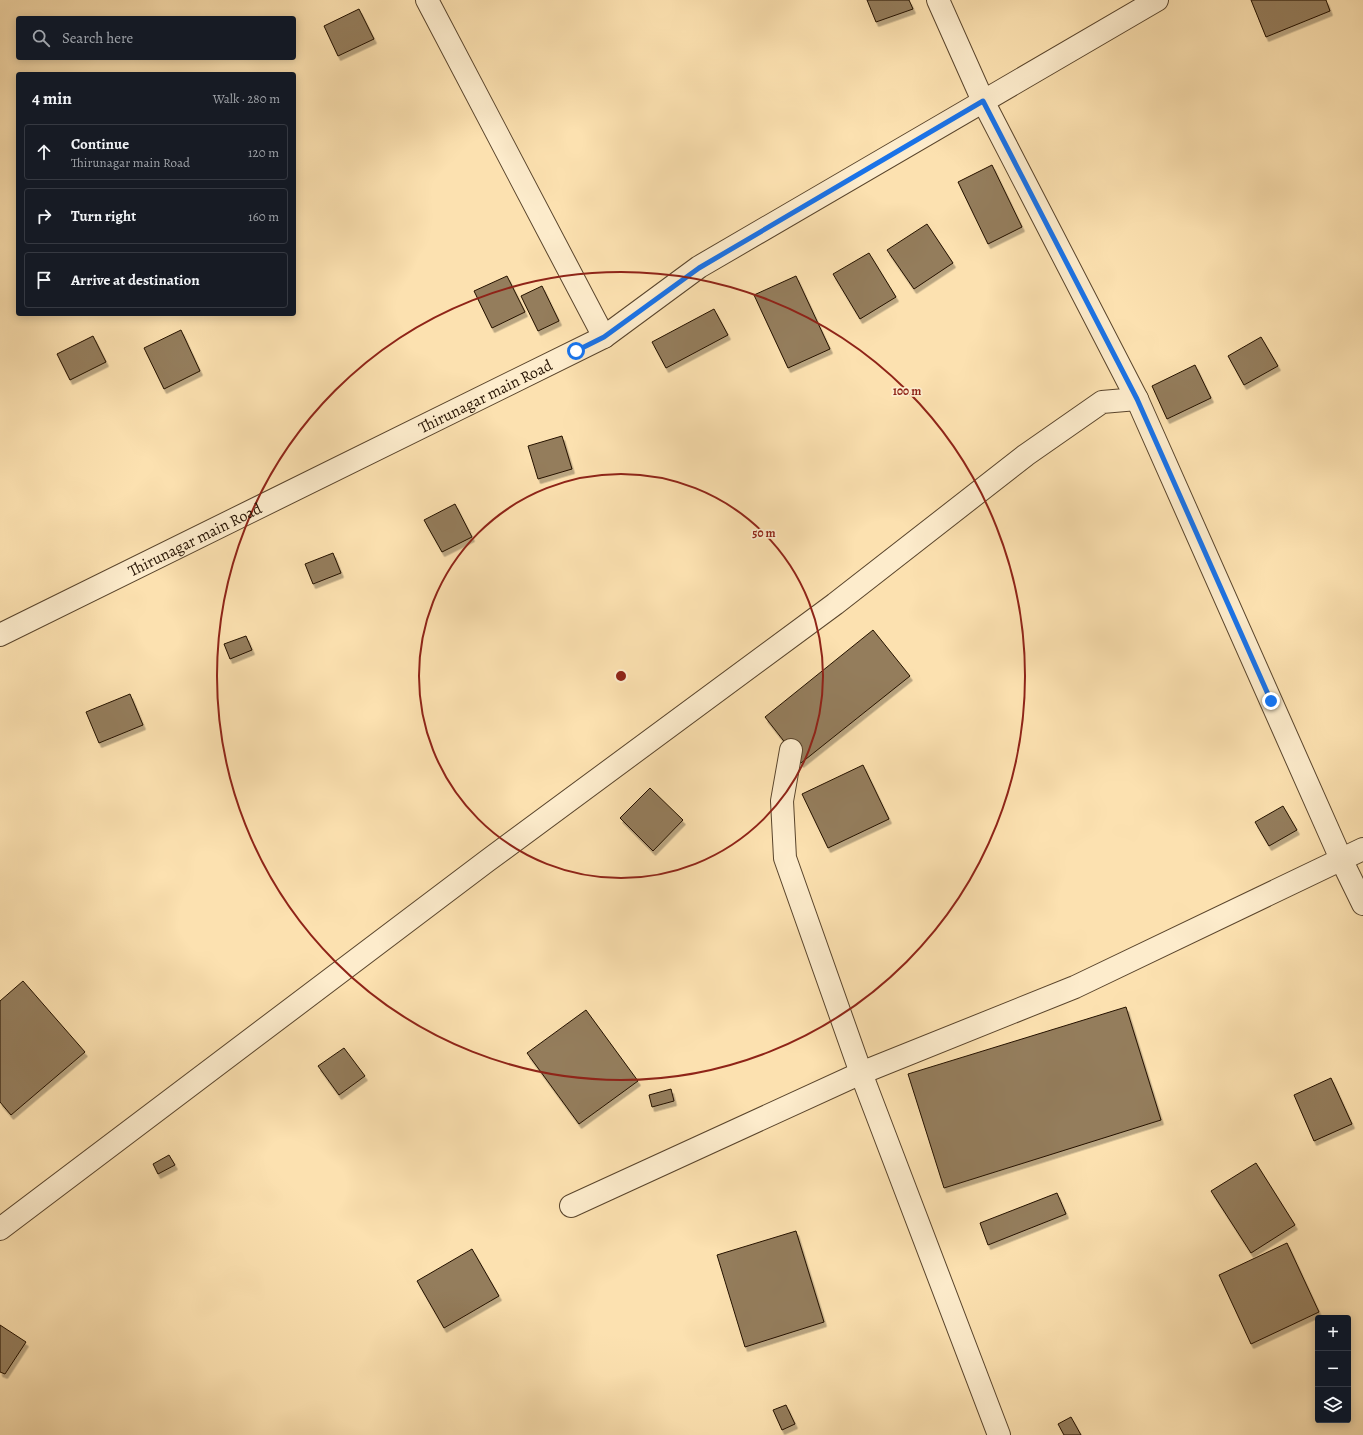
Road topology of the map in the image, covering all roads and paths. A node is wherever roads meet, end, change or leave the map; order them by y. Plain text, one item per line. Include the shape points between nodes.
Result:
1 (427, 0) edge
2 (938, 0) edge
3 (1157, 0) edge
4 (983, 101) junction
5 (604, 337) junction
6 (1137, 399) junction
7 (0, 635) edge
8 (791, 750) dead end
9 (1363, 849) edge
10 (1341, 859) junction
11 (1363, 904) edge
12 (861, 1073) junction
13 (571, 1206) dead end
14 (0, 1229) edge
15 (999, 1435) edge

1 - 5 street
2 - 4 street
3 - 4 street, Thirunagar main Road
4 - 5 street, Thirunagar main Road via 699,268
4 - 6 street
5 - 7 street, Thirunagar main Road
6 - 10 street
6 - 14 street via 1102,402 1026,455 835,604 468,876
8 - 12 street via 782,801 785,858
9 - 10 street
10 - 11 street
10 - 12 street via 1075,987
12 - 13 street
12 - 15 street

